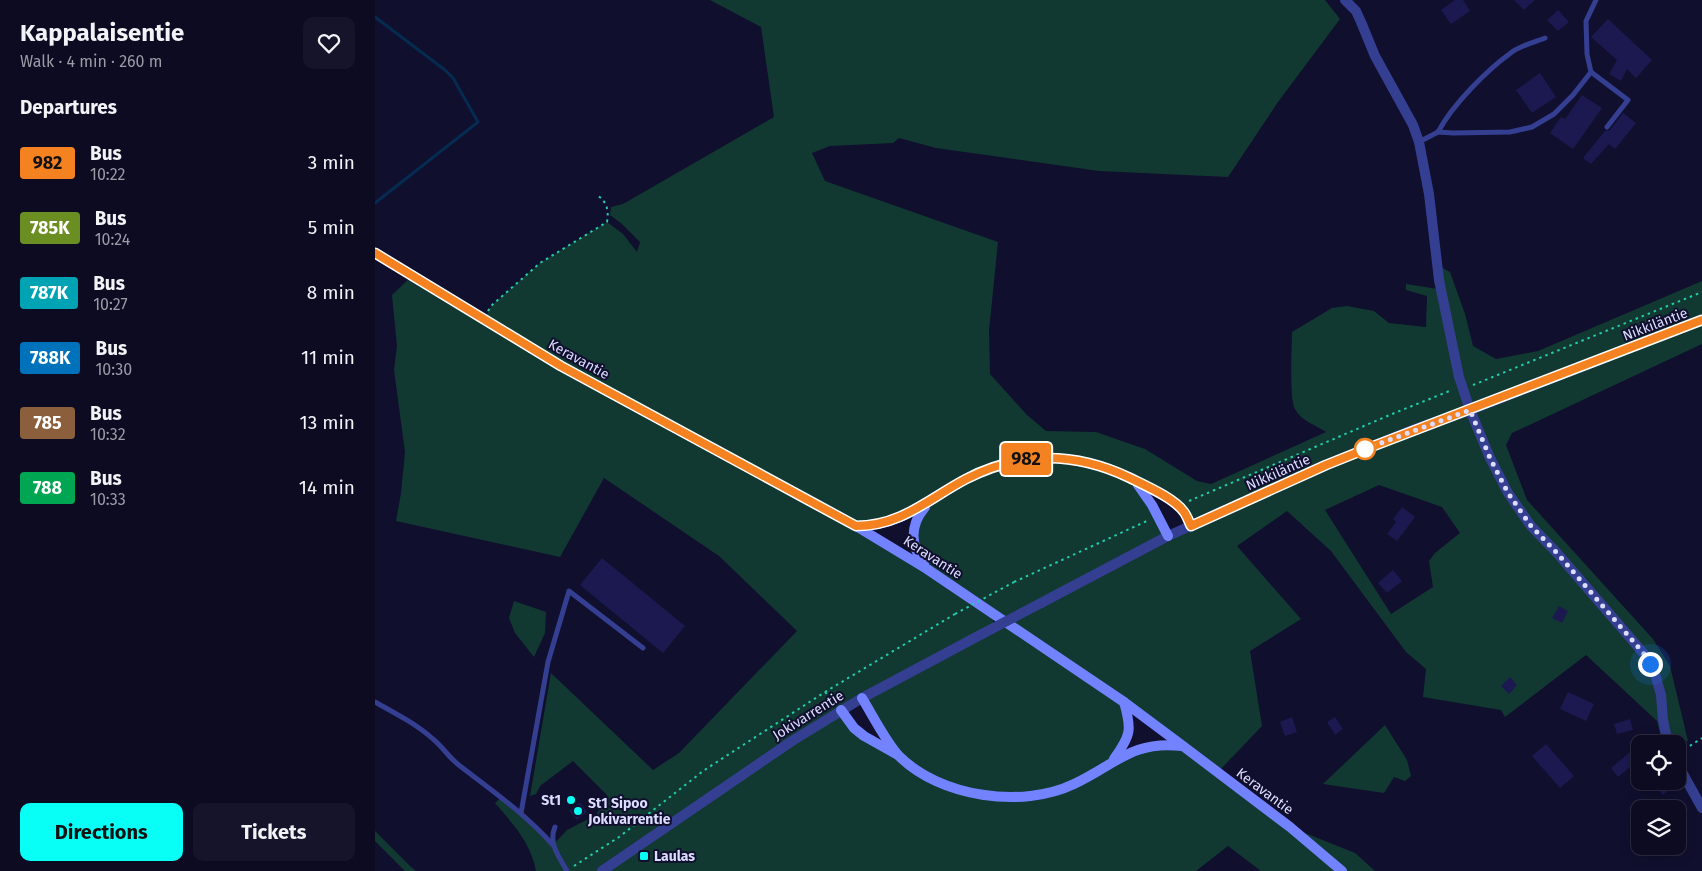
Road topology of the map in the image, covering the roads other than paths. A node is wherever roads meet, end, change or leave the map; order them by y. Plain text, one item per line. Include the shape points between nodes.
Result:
1 (1345, 0) edge
2 (1596, 0) edge
3 (1545, 38) dead end
4 (1591, 72) junction
5 (1607, 127) dead end
6 (1438, 132) junction
7 (1419, 142) junction
8 (375, 253) edge
9 (1702, 320) edge
10 (1470, 410) junction
11 (1134, 480) junction
12 (929, 502) junction
13 (856, 526) junction
14 (1191, 526) junction
15 (1168, 536) junction
16 (927, 569) junction
17 (1041, 603) joint
18 (643, 648) dead end
19 (862, 698) junction
20 (375, 702) edge
21 (1124, 702) junction
22 (841, 710) junction
23 (1666, 735) edge
24 (1183, 746) junction
25 (899, 755) junction
26 (1112, 762) junction
27 (1686, 779) edge
28 (1702, 808) edge
29 (521, 813) junction
30 (555, 826) dead end
31 (553, 845) junction
32 (567, 871) edge
33 (602, 871) edge
34 (1343, 871) edge

1 - 7 street via 1359,16 1375,56 1410,118
2 - 4 lane via 1586,21
3 - 6 lane via 1514,50 1495,66 1451,110
4 - 5 lane via 1628,100
4 - 6 lane via 1555,114 1532,127 1510,132
6 - 7 lane
7 - 10 street via 1439,280 1459,377
8 - 13 main road, Keravantie via 561,366
9 - 10 street, Nikkiläntie
10 - 14 street, Nikkiläntie via 1326,465
10 - 23 street via 1508,493 1531,526 1645,655 1661,695
11 - 12 main road via 1096,464 1074,459 1027,459 967,479
11 - 14 main road via 1178,506
11 - 15 main road
12 - 13 main road via 880,525
12 - 16 main road via 921,512 913,537 916,553
13 - 16 main road, Keravantie
14 - 15 street, Nikkiläntie
15 - 17 street, Nikkiläntie
16 - 21 main road, Keravantie
17 - 19 street, Jokivarrentie, bridge
18 - 29 lane via 569,591 548,662
19 - 22 street, Jokivarrentie
19 - 25 main road
20 - 29 lane via 421,729 459,766
21 - 24 main road, Keravantie
21 - 26 main road via 1130,728 1127,742
22 - 25 main road via 864,736
22 - 33 street, Jokivarrentie via 751,767
24 - 26 main road via 1160,744 1143,747
24 - 34 main road, Keravantie
25 - 26 main road via 931,778 955,788 983,795 1016,797 1073,785
27 - 28 street
29 - 31 lane
30 - 31 lane
31 - 32 lane

